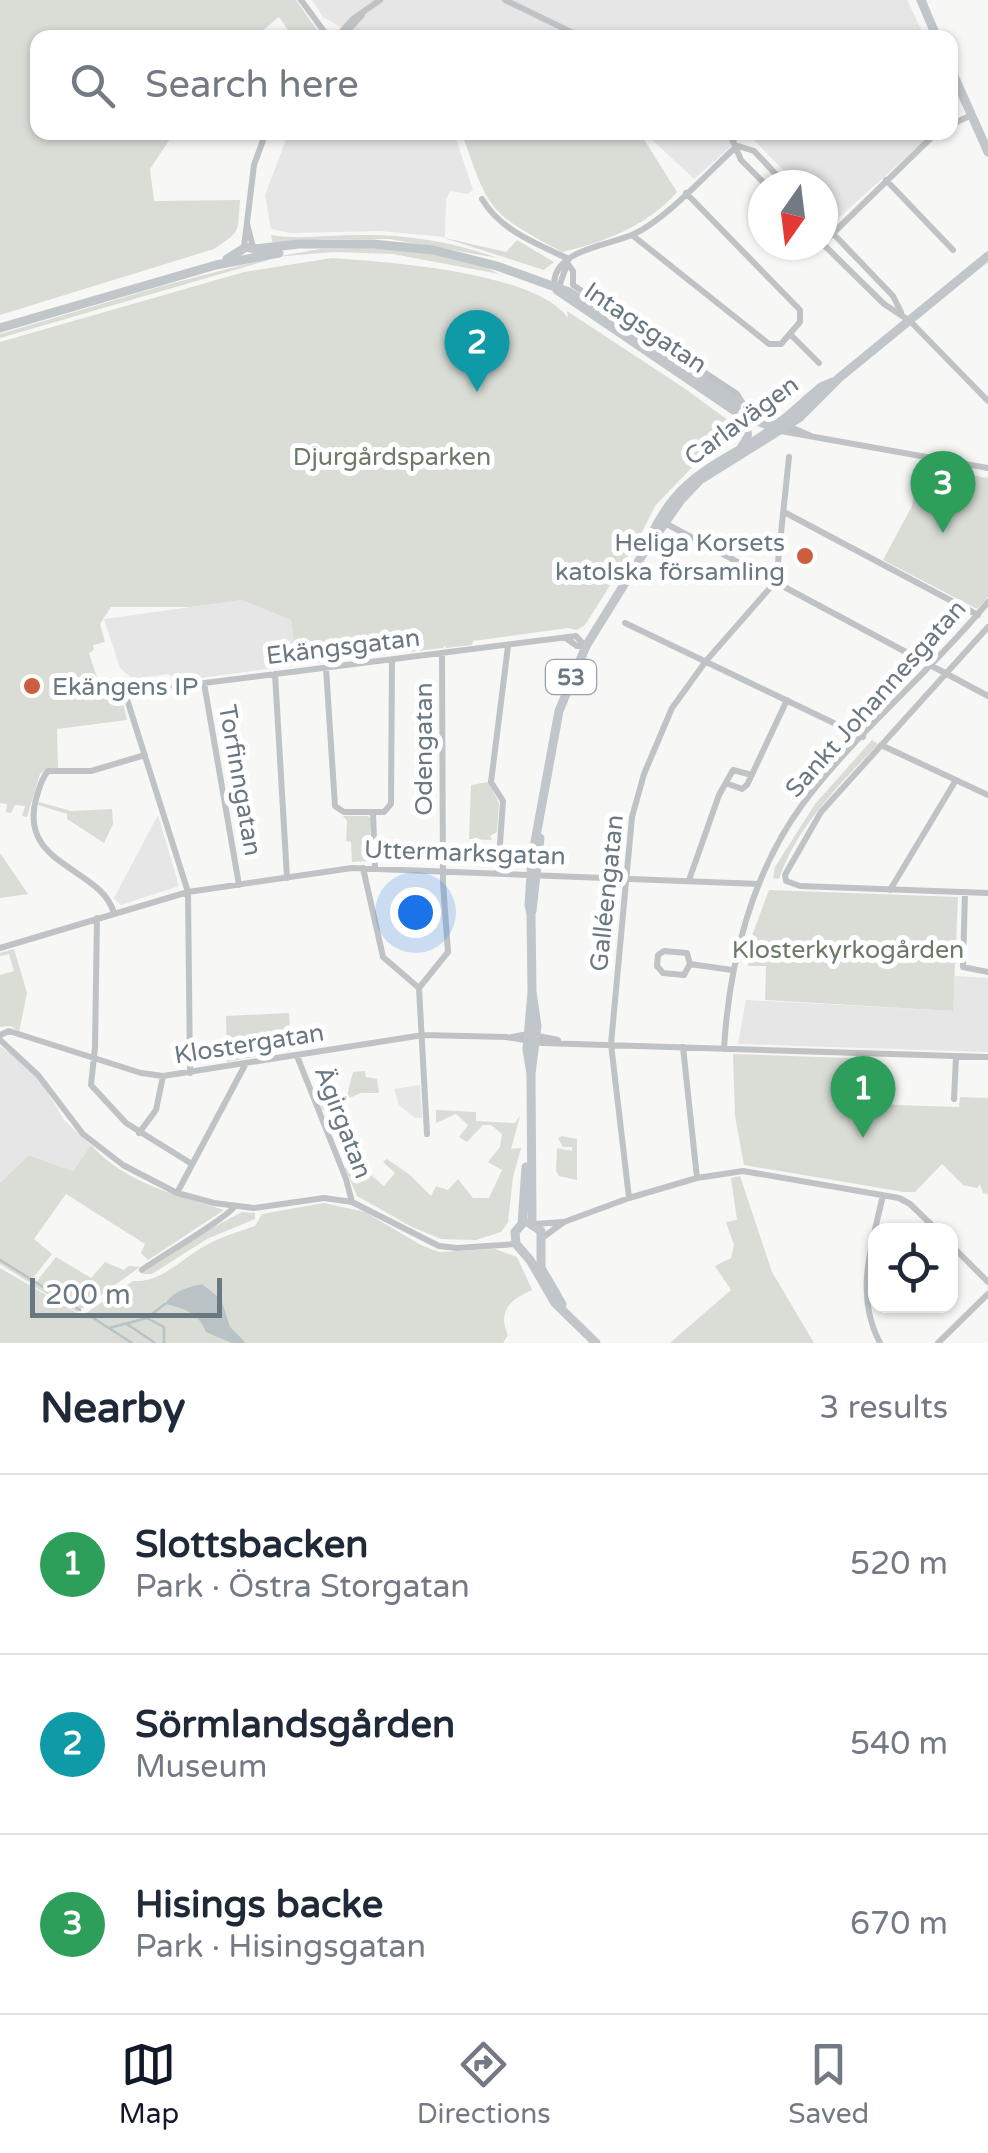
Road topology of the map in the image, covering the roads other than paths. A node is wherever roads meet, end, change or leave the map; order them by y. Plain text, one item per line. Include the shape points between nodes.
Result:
1 (301, 0) edge
2 (380, 0) edge
3 (506, 0) edge
4 (921, 0) edge
5 (328, 30) edge
6 (343, 30) edge
7 (567, 30) edge
8 (934, 30) edge
9 (958, 84) edge
10 (972, 115) junction
11 (958, 121) edge
12 (263, 140) edge
13 (735, 140) edge
14 (928, 140) edge
15 (738, 146) junction
16 (988, 152) edge
17 (751, 170) edge
18 (772, 170) edge
19 (886, 180) junction
20 (686, 193) junction
21 (482, 199) dead end
22 (838, 227) edge
23 (632, 235) junction
24 (838, 239) edge
25 (954, 250) dead end
26 (249, 252) junction
27 (988, 256) edge
28 (838, 259) edge
29 (568, 261) junction
30 (555, 288) junction
31 (893, 296) junction
32 (884, 304) junction
33 (906, 317) junction
34 (0, 328) edge
35 (790, 334) junction
36 (819, 363) dead end
37 (988, 401) edge
38 (742, 410) junction
39 (780, 427) junction
40 (738, 450) junction
41 (789, 457) dead end
42 (988, 468) edge
43 (784, 512) junction
44 (663, 522) junction
45 (776, 581) junction
46 (988, 602) edge
47 (978, 615) junction
48 (625, 623) dead end
49 (988, 627) edge
50 (508, 646) junction
51 (586, 646) junction
52 (442, 654) junction
53 (392, 660) junction
54 (706, 661) junction
55 (932, 664) junction
56 (326, 668) junction
57 (948, 673) junction
58 (275, 674) junction
59 (204, 683) junction
60 (988, 696) edge
61 (787, 700) junction
62 (863, 737) junction
63 (881, 745) junction
64 (145, 755) junction
65 (752, 775) junction
66 (956, 780) junction
67 (726, 783) junction
68 (988, 795) edge
69 (373, 812) junction
70 (375, 867) junction
71 (363, 868) junction
72 (444, 870) junction
73 (498, 872) junction
74 (534, 874) junction
75 (288, 878) junction
76 (625, 878) junction
77 (689, 880) junction
78 (759, 884) junction
79 (239, 885) junction
80 (890, 890) junction
81 (188, 892) junction
82 (965, 892) junction
83 (988, 893) edge
84 (114, 913) junction
85 (97, 918) junction
86 (0, 948) edge
87 (690, 964) junction
88 (732, 970) junction
89 (988, 972) edge
90 (420, 988) junction
91 (422, 1036) junction
92 (0, 1038) edge
93 (532, 1038) junction
94 (611, 1044) junction
95 (683, 1047) junction
96 (724, 1049) junction
97 (297, 1056) junction
98 (956, 1057) junction
99 (95, 1058) junction
100 (988, 1058) edge
101 (244, 1065) junction
102 (190, 1072) junction
103 (163, 1076) junction
104 (954, 1100) dead end
105 (139, 1133) junction
106 (427, 1134) dead end
107 (192, 1164) junction
108 (697, 1178) junction
109 (176, 1193) junction
110 (883, 1194) junction
111 (629, 1198) junction
112 (352, 1202) junction
113 (234, 1207) junction
114 (564, 1222) junction
115 (930, 1223) edge
116 (530, 1224) junction
117 (541, 1242) junction
118 (517, 1243) junction
119 (958, 1252) edge
120 (142, 1270) dead end
121 (988, 1282) edge
122 (988, 1294) edge
123 (581, 1328) junction
124 (596, 1343) edge
125 (880, 1343) edge
126 (938, 1343) edge

1 - 5 street
2 - 6 street
3 - 7 street
4 - 8 main road
9 - 10 main road
10 - 11 street
10 - 16 main road
12 - 26 street via 246,222
13 - 15 street
14 - 19 street
15 - 17 street
15 - 18 street via 754,151
15 - 20 street
19 - 22 street
19 - 25 street
20 - 23 street
20 - 35 street via 800,310
21 - 29 street via 513,231
23 - 29 street
23 - 35 street via 768,344 777,346
24 - 31 street
26 - 30 main road, Intagsgatan via 373,244 433,250
26 - 34 main road, Intagsgatan
27 - 33 main road, Carlavägen / 53
28 - 32 street
29 - 30 street
29 - 38 street, Intagsgatan via 573,285 737,394
30 - 38 main road, Intagsgatan
31 - 32 street
31 - 33 street
32 - 33 street
33 - 37 street
33 - 39 main road, Carlavägen / 53
35 - 36 street
38 - 39 main road, Intagsgatan
38 - 40 main road via 748,436
39 - 40 main road, Carlavägen / 53
39 - 42 street, Intagsgatan
39 - 44 main road, Carlavägen / 53 via 700,480
40 - 44 main road, Carlavägen / 53 via 694,477
41 - 43 street
43 - 45 street
43 - 47 street
44 - 45 street
44 - 51 main road, Carlavägen / 53
45 - 54 street, Galléengatan
45 - 55 street
46 - 47 street, Sankt Johannesgatan
47 - 55 street, Sankt Johannesgatan
48 - 54 street
49 - 57 street
50 - 51 street, Ekängsgatan via 567,639
50 - 52 street, Ekängsgatan
50 - 73 street via 491,782 503,801
51 - 74 main road, Carlavägen / 53 via 559,711
52 - 53 street, Ekängsgatan
52 - 72 street, Odengatan
53 - 56 street, Ekängsgatan
53 - 69 street via 391,804
54 - 61 street
54 - 76 street, Galléengatan via 658,737 632,817
55 - 57 street
55 - 62 street, Sankt Johannesgatan
56 - 58 street, Ekängsgatan
56 - 69 street via 334,806
57 - 60 street
57 - 63 street
58 - 59 street, Ekängsgatan
58 - 75 street
59 - 64 street, Ekängsgatan via 124,693
59 - 79 street, Torfinngatan
61 - 62 street
61 - 65 street
62 - 78 street, Sankt Johannesgatan via 802,806
63 - 66 street
63 - 80 street via 821,812 785,869 786,880 800,886
64 - 81 street
64 - 84 street via 91,771 48,771 32,814 40,841 110,900
65 - 67 street via 736,769
65 - 67 street via 745,788
66 - 68 street
66 - 80 street
67 - 77 street
69 - 70 street
70 - 71 street, Uttermarksgatan
70 - 72 street, Uttermarksgatan
71 - 75 street, Uttermarksgatan
71 - 90 street via 383,957
72 - 73 street, Uttermarksgatan
72 - 90 street, Odengatan via 448,952
73 - 74 street, Uttermarksgatan
74 - 76 street, Uttermarksgatan
74 - 93 main road, Carlavägen / 53 via 528,905
75 - 79 street, Uttermarksgatan
76 - 77 street, Uttermarksgatan
76 - 94 street, Galléengatan
77 - 78 street, Uttermarksgatan
78 - 88 street, Sankt Johannesgatan
79 - 81 street, Uttermarksgatan
80 - 82 street
81 - 84 street, Uttermarksgatan
81 - 102 street
82 - 83 street
82 - 89 street via 962,961 965,969
84 - 85 street, Uttermarksgatan
85 - 86 street, Uttermarksgatan
85 - 99 street
87 - 87 street via 687,953 658,955 663,973 684,974
87 - 88 street
88 - 96 street, Sankt Johannesgatan
90 - 91 street
91 - 93 street, Klostergatan
91 - 97 street, Klostergatan
91 - 106 street
92 - 99 street, Klostergatan via 9,1031
92 - 109 street via 32,1067 83,1134
93 - 94 street, Klostergatan
93 - 116 main road, Carlavägen / 53
94 - 95 street, Klostergatan
94 - 111 street, Galléengatan
95 - 96 street, Klostergatan
95 - 108 street
96 - 98 street, Klostergatan
97 - 101 street, Klostergatan
97 - 112 street, Ägirgatan
98 - 100 street, Klostergatan
98 - 104 street
99 - 103 street, Klostergatan
99 - 105 street via 93,1090
101 - 102 street, Klostergatan
101 - 107 street
102 - 103 street, Klostergatan
103 - 105 street via 156,1110
105 - 107 street
107 - 109 street
108 - 110 street via 752,1170
108 - 111 street
109 - 113 street
110 - 115 street via 910,1204
110 - 125 street via 865,1277
111 - 114 street
112 - 113 street via 324,1198
112 - 118 street via 439,1246
113 - 120 street
114 - 116 street
114 - 117 street
116 - 117 main road
116 - 118 main road, 53
117 - 118 main road via 530,1251
117 - 123 main road via 541,1268
118 - 123 main road via 555,1303
119 - 121 street
122 - 126 street
123 - 124 main road

